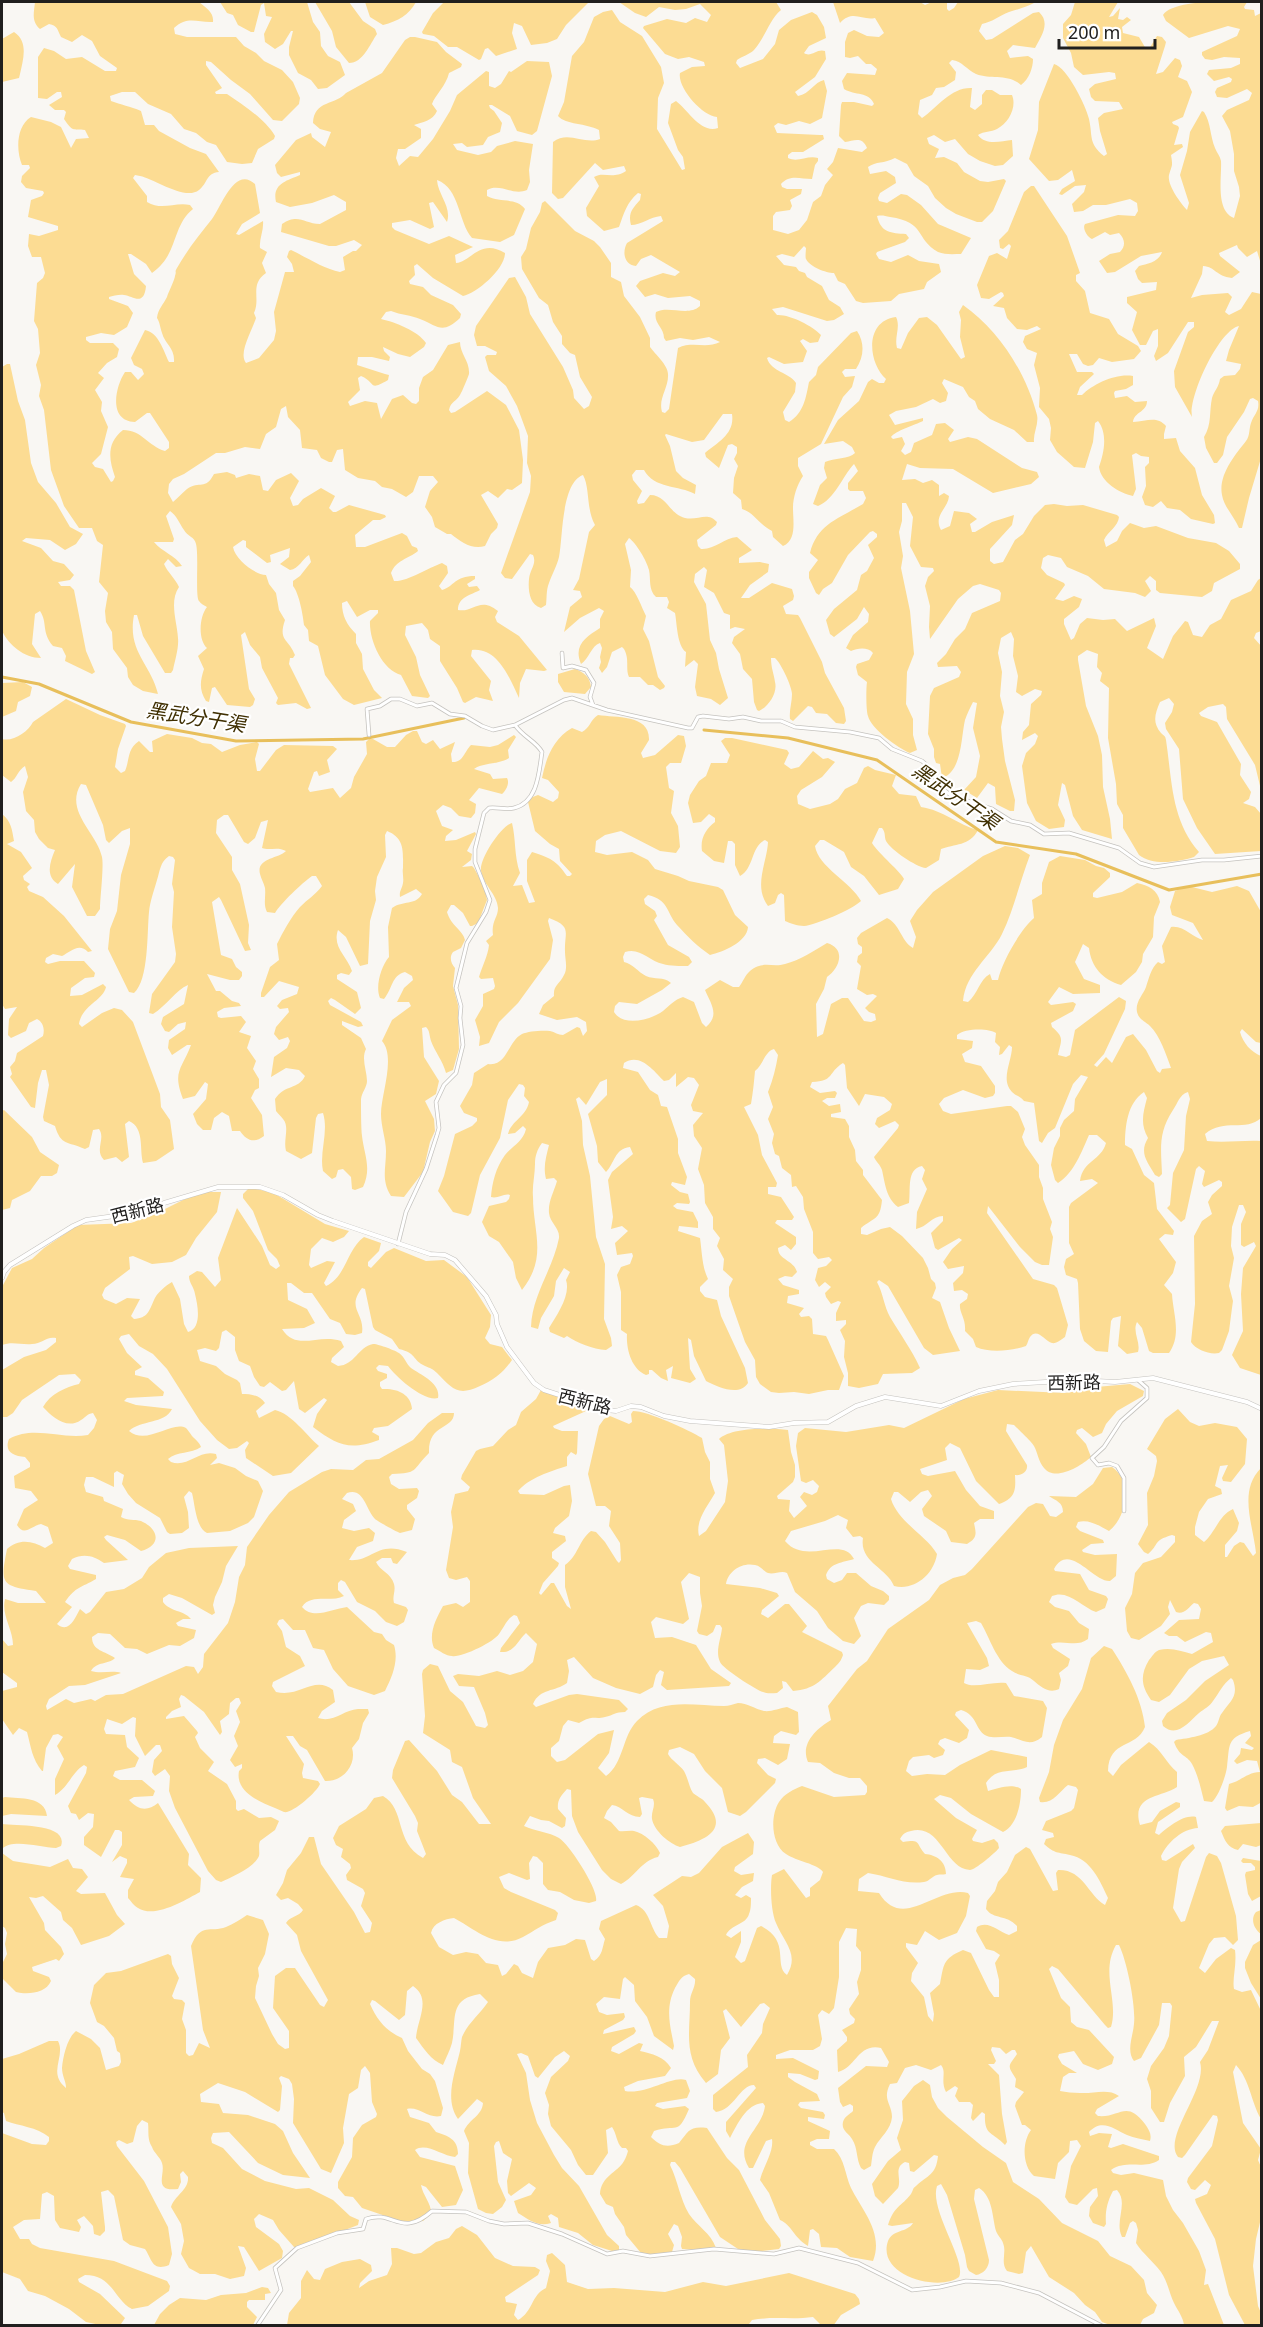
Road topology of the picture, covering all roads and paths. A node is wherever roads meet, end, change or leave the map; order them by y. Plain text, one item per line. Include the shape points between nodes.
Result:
1 (562, 653) dead end
2 (590, 697) junction
3 (582, 701) junction
4 (594, 706) junction
5 (515, 725) junction
6 (369, 735) dead end
7 (1262, 856) edge
8 (398, 1244) junction
9 (2, 1278) edge
10 (1138, 1380) junction
11 (1262, 1408) edge
12 (1124, 1511) dead end
13 (257, 2325) edge
14 (1102, 2325) edge

1 - 2 street via 562,668 586,670 594,683
2 - 3 street
2 - 4 street
3 - 4 street
3 - 5 street via 564,700
4 - 7 street via 688,728 703,716 742,717 873,736 922,761 941,788 952,796 992,809 1044,834 1069,833 1119,848 1140,863 1154,867
5 - 6 street via 493,730 432,703 417,705 391,699 367,709
5 - 8 street via 542,752 536,787 524,804 489,808 484,813 475,862 490,900 467,943 456,988 463,1045 456,1073 436,1102 439,1128 406,1212
8 - 9 street, 西新路 via 318,1215 260,1187 218,1187 143,1212 80,1223 10,1265
8 - 10 street, 西新路 via 455,1260 486,1296 507,1347 534,1383 544,1390 606,1410 641,1407 690,1421 769,1427 828,1422 856,1406 885,1397 941,1406 998,1386
10 - 11 street, 西新路 via 1167,1381
10 - 12 street via 1147,1388 1147,1398 1121,1421 1092,1458 1098,1466 1117,1466 1124,1478
13 - 14 street via 281,2290 275,2268 297,2248 337,2233 363,2229 366,2219 376,2216 408,2225 432,2211 466,2212 504,2224 528,2223 607,2254 650,2256 714,2249 774,2253 799,2248 858,2263 912,2290 966,2281 1001,2283 1039,2293

